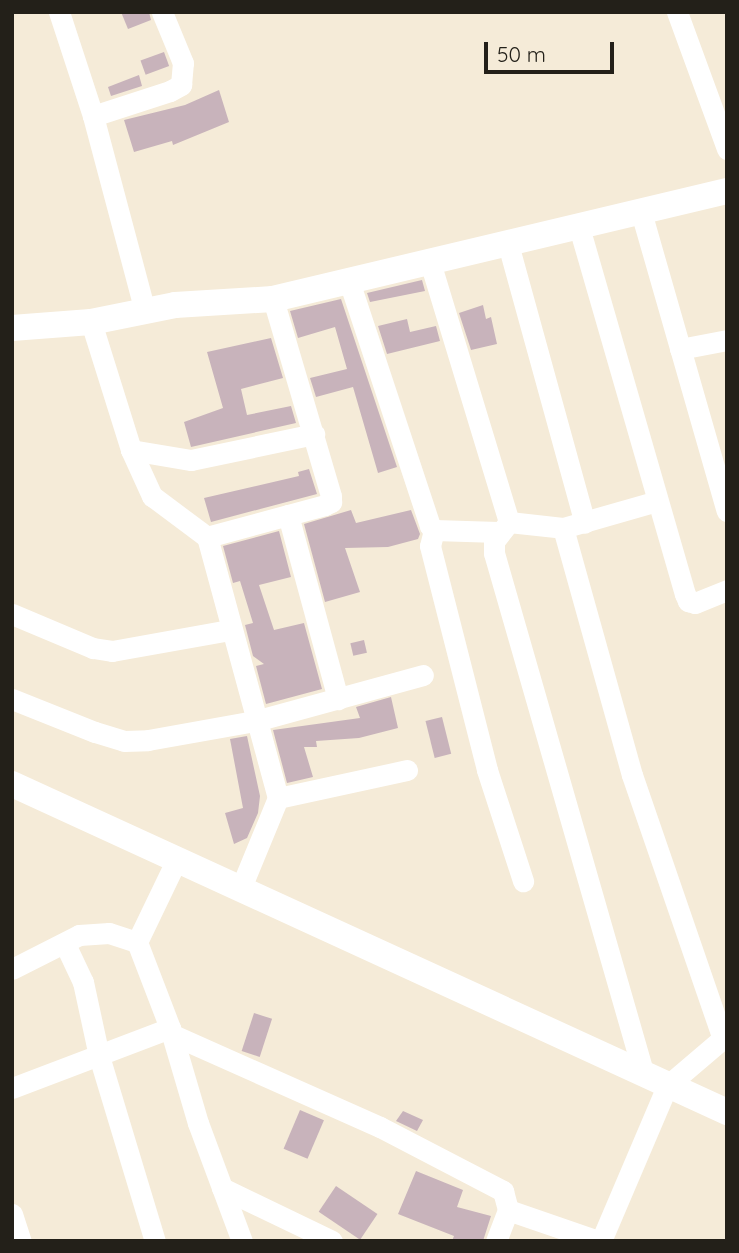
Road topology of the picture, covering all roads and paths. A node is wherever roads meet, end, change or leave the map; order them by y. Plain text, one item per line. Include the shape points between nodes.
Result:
1 (59, 12) edge
2 (162, 12) edge
3 (677, 12) edge
4 (93, 116) junction
5 (727, 149) edge
6 (727, 191) edge
7 (641, 212) junction
8 (579, 227) junction
9 (508, 244) junction
10 (430, 262) junction
11 (349, 281) junction
12 (272, 299) junction
13 (145, 311) junction
14 (91, 322) junction
15 (12, 328) edge
16 (727, 340) edge
17 (681, 349) junction
18 (314, 434) junction
19 (131, 450) junction
20 (657, 501) junction
21 (727, 510) edge
22 (288, 515) junction
23 (585, 523) junction
24 (504, 527) junction
25 (563, 528) junction
26 (434, 530) junction
27 (207, 537) junction
28 (727, 590) edge
29 (12, 614) edge
30 (230, 630) junction
31 (423, 675) dead end
32 (12, 699) edge
33 (338, 699) junction
34 (255, 721) junction
35 (407, 770) dead end
36 (12, 784) edge
37 (278, 798) junction
38 (176, 861) junction
39 (523, 881) dead end
40 (240, 890) junction
41 (150, 916) junction
42 (110, 933) junction
43 (137, 942) junction
44 (65, 944) junction
45 (12, 969) edge
46 (170, 1031) junction
47 (725, 1036) edge
48 (99, 1056) junction
49 (655, 1081) junction
50 (12, 1088) edge
51 (727, 1112) edge
52 (222, 1188) junction
53 (508, 1210) junction
54 (12, 1214) edge
55 (18, 1238) edge
56 (155, 1241) edge
57 (242, 1241) edge
58 (332, 1241) edge
59 (496, 1241) edge
60 (599, 1241) edge

1 - 4 street
2 - 4 street via 183,63 181,85
3 - 5 street
4 - 13 street
6 - 7 main road
7 - 8 main road
7 - 17 street
8 - 9 main road
8 - 20 street
9 - 10 main road
9 - 23 street
10 - 11 main road
10 - 24 street
11 - 12 main road
11 - 26 street
12 - 13 main road
12 - 18 street
13 - 14 main road
14 - 15 main road
14 - 19 street
16 - 17 street
17 - 21 street
18 - 19 street via 191,460
18 - 22 street via 331,502
19 - 27 street via 152,496
20 - 23 street
20 - 28 street via 688,601 695,603
22 - 27 street
22 - 33 street
23 - 25 street
24 - 25 street
24 - 26 street
24 - 49 street via 494,541 494,552
25 - 47 street via 632,775
26 - 39 street via 433,559 487,770
27 - 30 street
29 - 30 street via 93,648 112,651
30 - 34 street
31 - 33 street
32 - 34 street via 124,741
33 - 34 street
34 - 37 street
35 - 37 street
36 - 38 main road
37 - 40 street
38 - 40 main road
38 - 41 street
40 - 49 main road
41 - 42 street
41 - 43 street
42 - 43 street
42 - 44 street via 79,935
43 - 46 street
44 - 45 street
44 - 48 street via 83,982
46 - 48 street
46 - 52 street
46 - 53 street via 380,1126 503,1191
47 - 49 street
48 - 50 street
48 - 56 street
49 - 51 main road
49 - 60 street
52 - 57 street
52 - 58 street
53 - 59 street
53 - 60 street
54 - 55 street

